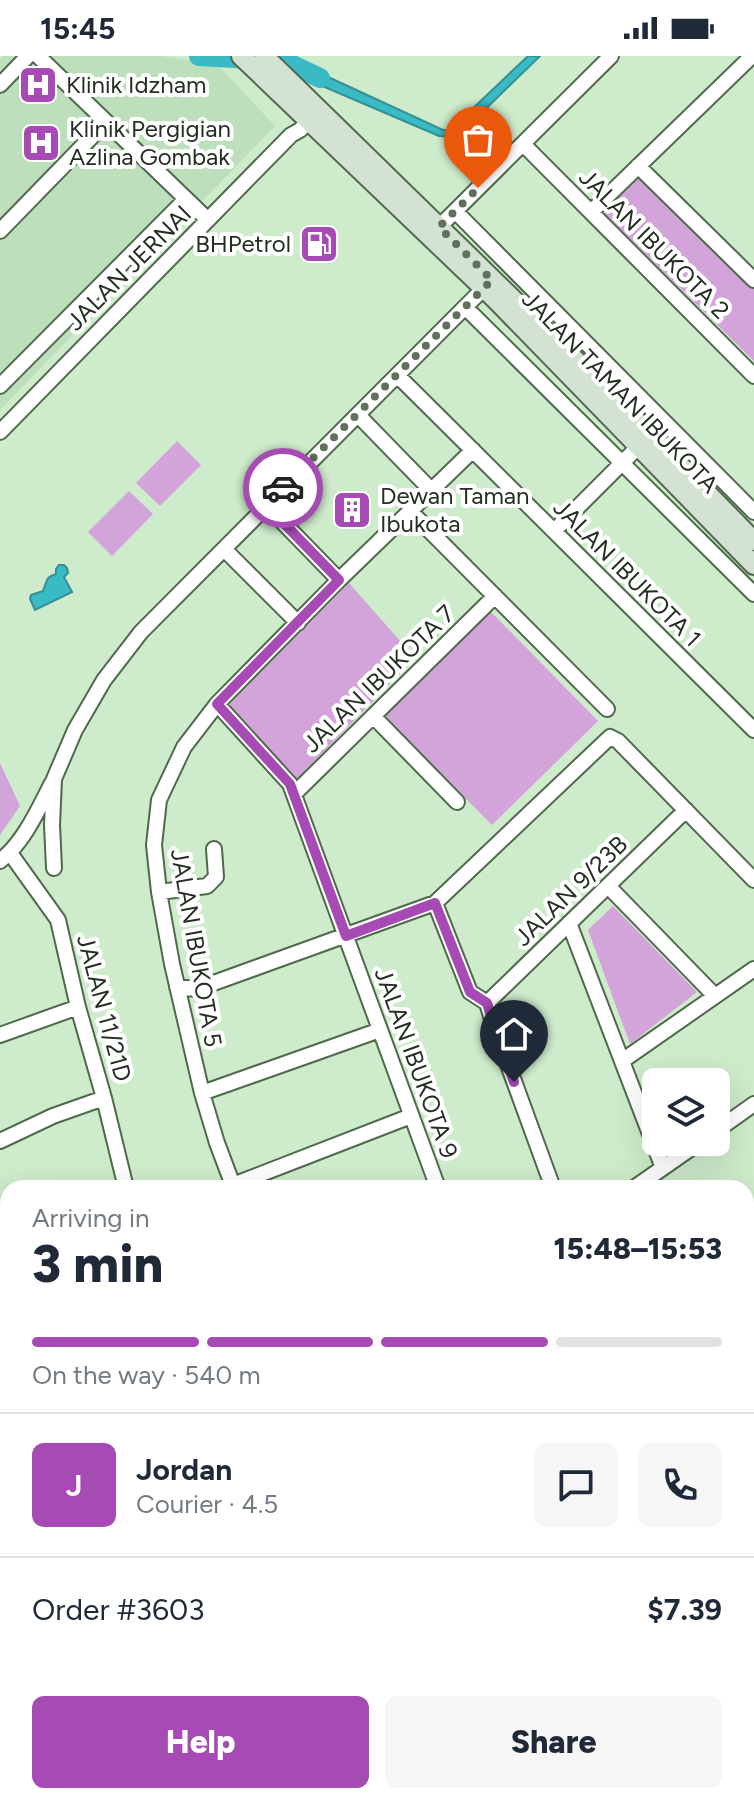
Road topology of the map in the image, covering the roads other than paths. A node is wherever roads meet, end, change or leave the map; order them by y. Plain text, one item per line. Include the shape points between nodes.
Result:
1 (28, 56) edge
2 (38, 56) edge
3 (241, 56) edge
4 (264, 56) edge
5 (611, 56) edge
6 (752, 56) edge
7 (0, 85) edge
8 (312, 113) junction
9 (106, 122) junction
10 (523, 144) junction
11 (638, 166) junction
12 (186, 199) junction
13 (455, 211) junction
14 (591, 212) junction
15 (208, 220) junction
16 (0, 231) edge
17 (434, 232) junction
18 (754, 280) edge
19 (488, 284) junction
20 (465, 307) junction
21 (397, 375) junction
22 (620, 376) junction
23 (754, 376) edge
24 (0, 386) edge
25 (607, 391) junction
26 (358, 415) junction
27 (0, 432) edge
28 (639, 446) junction
29 (473, 450) junction
30 (622, 463) junction
31 (431, 490) junction
32 (266, 505) junction
33 (410, 511) junction
34 (754, 512) edge
35 (554, 531) junction
36 (754, 541) edge
37 (224, 549) junction
38 (754, 565) edge
39 (339, 580) junction
40 (754, 594) edge
41 (495, 596) junction
42 (298, 623) junction
43 (217, 704) junction
44 (607, 709) dead end
45 (373, 716) junction
46 (754, 730) edge
47 (54, 779) junction
48 (294, 794) junction
49 (457, 802) dead end
50 (686, 810) junction
51 (214, 849) dead end
52 (5, 857) edge
53 (54, 868) dead end
54 (754, 880) edge
55 (608, 886) junction
56 (159, 892) junction
57 (435, 903) junction
58 (569, 923) junction
59 (346, 936) junction
60 (754, 969) edge
61 (177, 987) junction
62 (715, 996) junction
63 (487, 1003) junction
64 (78, 1007) junction
65 (380, 1030) junction
66 (0, 1035) edge
67 (622, 1061) junction
68 (202, 1093) junction
69 (104, 1098) junction
70 (754, 1104) edge
71 (411, 1116) junction
72 (730, 1121) edge
73 (0, 1141) edge
74 (680, 1156) edge
75 (663, 1168) junction
76 (124, 1180) edge
77 (231, 1180) edge
78 (248, 1180) edge
79 (435, 1180) edge
80 (550, 1180) edge
81 (646, 1180) edge

1 - 7 street
2 - 9 street
3 - 8 main road, JALAN TAMAN IBUKOTA
4 - 8 main road, JALAN TAMAN IBUKOTA
5 - 10 street
6 - 11 street
8 - 15 street, JALAN JERNAI
8 - 17 main road, JALAN TAMAN IBUKOTA
9 - 12 street
9 - 16 street
10 - 13 street
10 - 14 street, JALAN IBUKOTA 2
11 - 14 street
11 - 18 street
12 - 15 street
12 - 24 street
13 - 17 street
13 - 22 street
14 - 23 street, JALAN IBUKOTA 2
15 - 27 street, JALAN JERNAI
17 - 19 main road, JALAN TAMAN IBUKOTA
19 - 20 street
19 - 25 main road, JALAN TAMAN IBUKOTA
19 - 28 main road, JALAN TAMAN IBUKOTA
20 - 21 street
20 - 30 street
21 - 26 street
21 - 29 street, JALAN IBUKOTA 1
22 - 25 street
22 - 34 street
25 - 36 main road, JALAN TAMAN IBUKOTA
26 - 31 street
26 - 32 street
28 - 30 street
28 - 38 main road, JALAN TAMAN IBUKOTA
29 - 31 street, JALAN IBUKOTA 5
29 - 35 street, JALAN IBUKOTA 1
30 - 35 street
30 - 40 street
31 - 33 street, JALAN IBUKOTA 5
32 - 37 street
32 - 39 street
33 - 39 street, JALAN IBUKOTA 5
33 - 41 street
35 - 46 street, JALAN IBUKOTA 1
37 - 42 street
37 - 47 street via 141,632 104,680
39 - 42 street, JALAN IBUKOTA 5
41 - 44 street
41 - 45 street, JALAN IBUKOTA 7
42 - 43 street, JALAN IBUKOTA 5
43 - 48 street, JALAN IBUKOTA 9
43 - 56 street, JALAN IBUKOTA 5 via 184,747 159,800 154,845
45 - 48 street, JALAN IBUKOTA 7
45 - 49 street
47 - 52 street
47 - 53 street
48 - 59 street, JALAN IBUKOTA 9
50 - 54 street
50 - 55 street, JALAN 9/23B
50 - 57 street via 610,737
51 - 56 street via 216,877 207,886
52 - 64 street, JALAN 11/21D via 58,920
55 - 58 street, JALAN 9/23B
55 - 62 street
56 - 61 street, JALAN IBUKOTA 5
57 - 59 street
57 - 63 street via 470,992
58 - 63 street, JALAN 9/23B
58 - 67 street
59 - 61 street via 197,989
59 - 65 street, JALAN IBUKOTA 9
60 - 62 street
61 - 68 street, JALAN IBUKOTA 5
62 - 67 street
63 - 80 street
64 - 66 street
64 - 69 street, JALAN 11/21D
65 - 68 street
65 - 71 street, JALAN IBUKOTA 9
67 - 75 street
68 - 77 street, JALAN IBUKOTA 5
69 - 73 street
69 - 76 street, JALAN 11/21D
70 - 72 street
71 - 78 street
71 - 79 street, JALAN IBUKOTA 9
74 - 75 street
75 - 81 street

